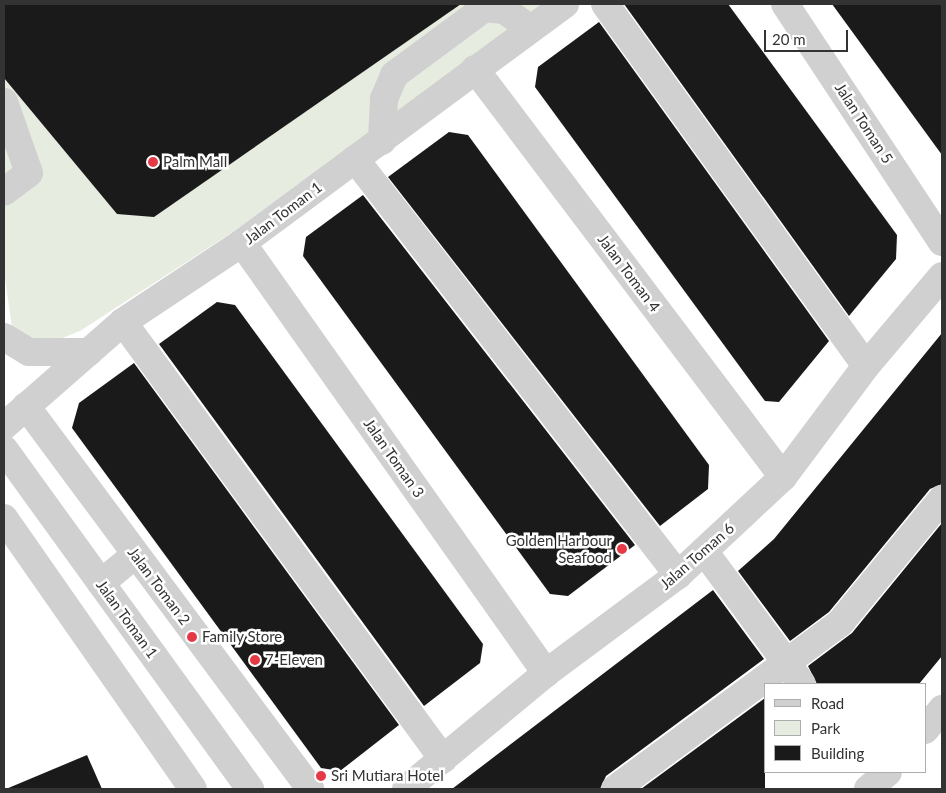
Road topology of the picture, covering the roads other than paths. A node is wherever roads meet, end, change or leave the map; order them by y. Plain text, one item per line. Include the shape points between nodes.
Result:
1 (565, 4) edge
2 (605, 4) edge
3 (786, 4) edge
4 (487, 6) edge
5 (530, 28) junction
6 (475, 69) junction
7 (4, 102) edge
8 (382, 141) junction
9 (355, 159) junction
10 (4, 192) edge
11 (942, 242) edge
12 (242, 243) junction
13 (942, 276) edge
14 (123, 322) junction
15 (4, 337) edge
16 (89, 352) junction
17 (866, 366) junction
18 (26, 406) junction
19 (4, 426) edge
20 (4, 449) edge
21 (783, 478) junction
22 (942, 499) edge
23 (4, 518) edge
24 (704, 551) junction
25 (136, 555) junction
26 (678, 575) junction
27 (101, 583) junction
28 (546, 673) junction
29 (794, 674) edge
30 (780, 683) edge
31 (764, 693) edge
32 (942, 709) edge
33 (926, 729) edge
34 (443, 759) junction
35 (193, 789) edge
36 (250, 789) edge
37 (310, 789) edge
38 (406, 789) edge
39 (615, 789) edge

1 - 5 street, Jalan Toman 1
2 - 17 street
3 - 11 street, Jalan Toman 5
4 - 5 street via 504,10
4 - 8 street via 394,74 384,99
5 - 6 street, Jalan Toman 1
6 - 8 street, Jalan Toman 1
6 - 21 street, Jalan Toman 4
7 - 10 street via 29,172
8 - 9 street, Jalan Toman 1
9 - 12 street, Jalan Toman 1
9 - 26 street
12 - 14 street, Jalan Toman 1
12 - 28 street, Jalan Toman 3
13 - 17 street, Jalan Toman 6
14 - 16 street, Jalan Toman 1
14 - 34 street
15 - 16 street via 29,352
16 - 18 street, Jalan Toman 1
17 - 21 street, Jalan Toman 6
18 - 19 street, Jalan Toman 1
18 - 25 street, Jalan Toman 2
20 - 27 street, Jalan Toman 1
21 - 24 street, Jalan Toman 6
22 - 29 street
23 - 35 street
24 - 26 street, Jalan Toman 6
24 - 29 street
25 - 27 street
25 - 37 street, Jalan Toman 2
26 - 28 street, Jalan Toman 6
27 - 36 street, Jalan Toman 1
28 - 34 street, Jalan Toman 6
29 - 30 street
31 - 39 street
32 - 33 street
34 - 38 street, Jalan Toman 6

